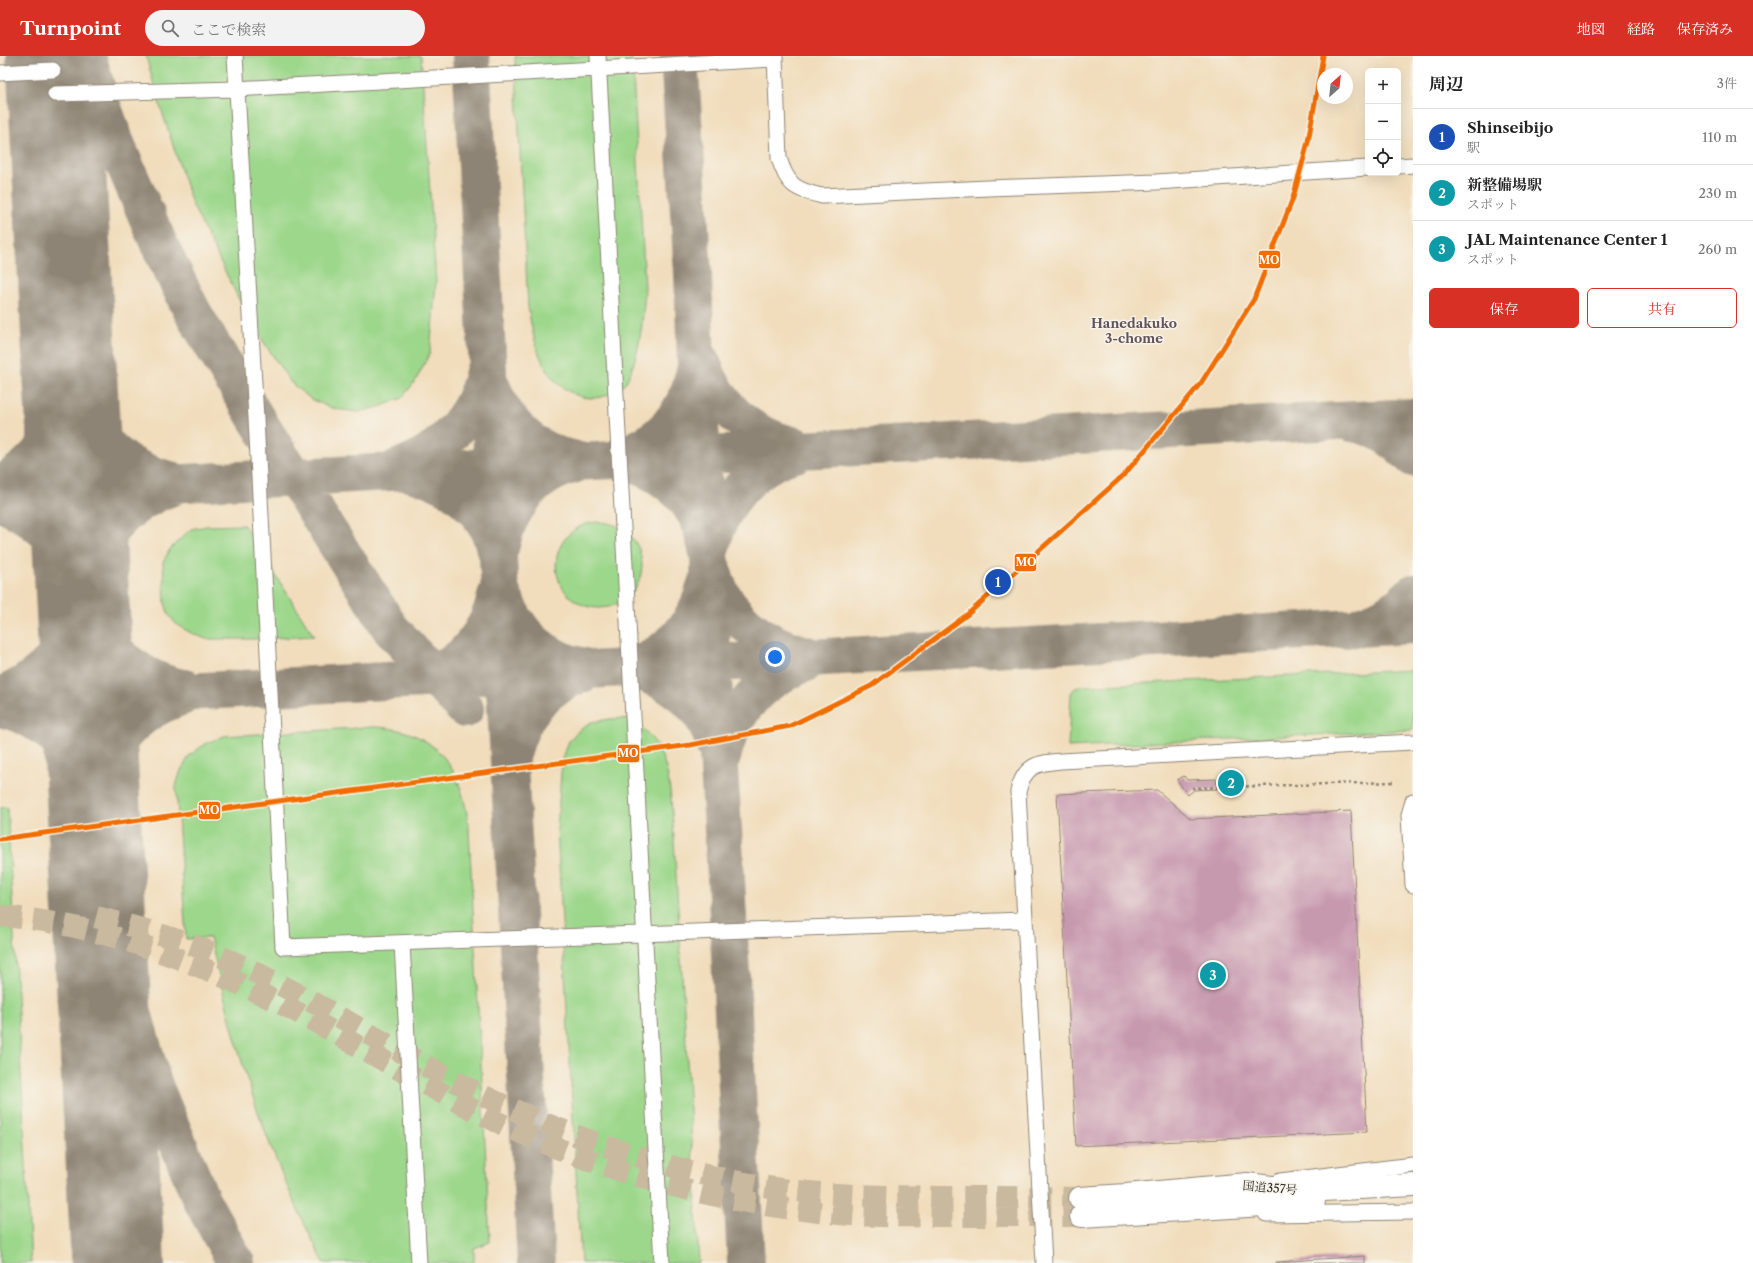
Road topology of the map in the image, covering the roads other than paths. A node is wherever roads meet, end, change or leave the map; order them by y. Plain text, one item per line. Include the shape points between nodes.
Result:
1 (235, 56) edge
2 (775, 58) edge
3 (598, 62) edge
4 (53, 70) dead end
5 (0, 73) edge
6 (236, 89) junction
7 (55, 94) dead end
8 (1413, 165) edge
9 (1401, 166) edge
10 (1365, 168) edge
11 (1413, 742) edge
12 (1413, 800) edge
13 (1413, 885) edge
14 (1025, 920) junction
15 (646, 934) junction
16 (402, 943) junction
17 (1413, 1165) edge
18 (1248, 1184) junction
19 (1413, 1186) edge
20 (1413, 1198) edge
21 (1413, 1212) edge
22 (1134, 1214) junction
23 (419, 1263) edge
24 (662, 1263) edge
25 (1044, 1263) edge

1 - 6 street
2 - 3 street
2 - 10 street via 779,158 782,170 796,188 822,196 1156,182
3 - 6 street
3 - 15 street
4 - 5 street
6 - 7 street
6 - 16 street via 283,947
8 - 9 street
11 - 14 street via 1061,761 1042,763 1030,768 1024,775 1018,792
12 - 13 street via 1409,815
14 - 15 street
14 - 25 street
15 - 16 street
15 - 24 street
16 - 23 street
17 - 18 street
18 - 19 highway, 国道357号 via 1306,1191
18 - 22 highway, 国道357号 via 1126,1196 1081,1207
20 - 22 highway, 国道357号 via 1306,1202
21 - 22 street via 1306,1215

